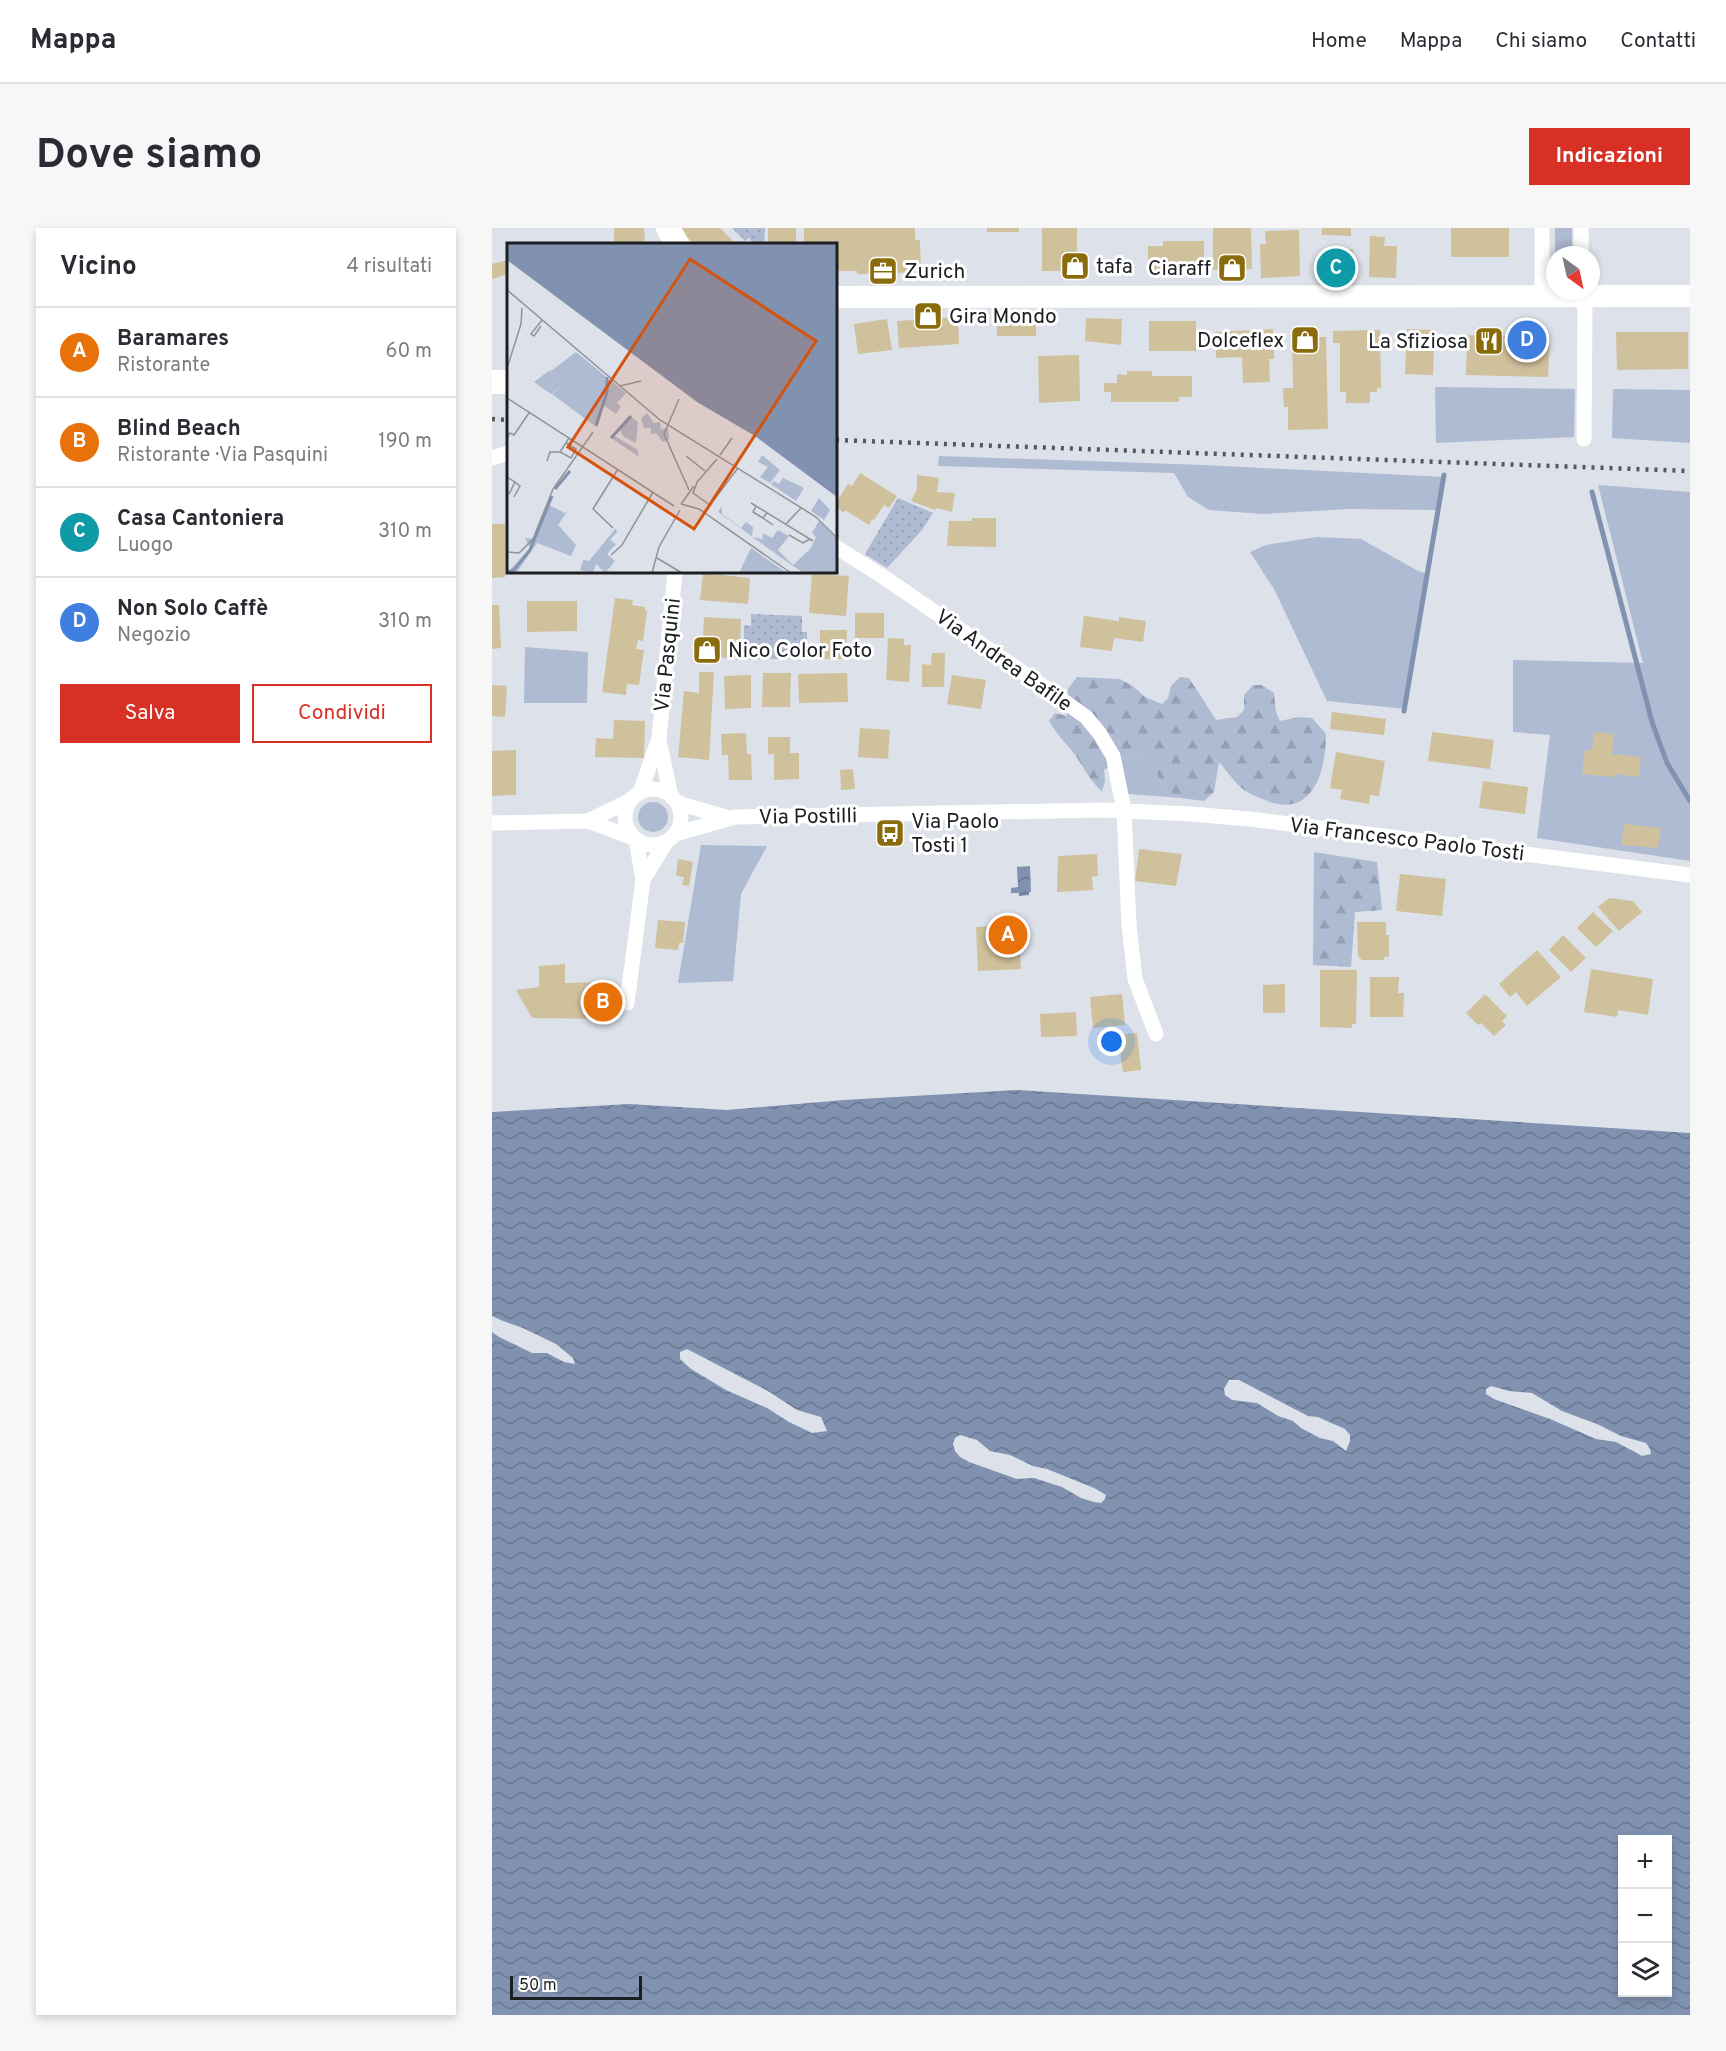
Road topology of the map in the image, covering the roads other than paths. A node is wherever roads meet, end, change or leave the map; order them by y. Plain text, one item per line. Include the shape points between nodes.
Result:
1 (667, 228) edge
2 (1542, 228) edge
3 (1581, 228) edge
4 (663, 243) edge
5 (676, 243) edge
6 (1581, 246) edge
7 (1600, 294) edge
8 (1542, 296) junction
9 (1546, 296) edge
10 (1690, 296) edge
11 (839, 299) edge
12 (1583, 300) edge
13 (507, 381) edge
14 (492, 382) edge
15 (1584, 439) dead end
16 (507, 453) edge
17 (492, 458) edge
18 (837, 548) edge
19 (675, 573) edge
20 (659, 738) junction
21 (635, 796) junction
22 (674, 800) junction
23 (1124, 810) junction
24 (886, 814) joint
25 (729, 818) junction
26 (588, 821) junction
27 (492, 823) edge
28 (671, 838) junction
29 (636, 839) junction
30 (1690, 875) edge
31 (643, 880) junction
32 (627, 1003) dead end
33 (1156, 1034) dead end

1 - 4 main road
1 - 5 main road
2 - 8 street
3 - 6 street
7 - 10 main road
8 - 9 main road
8 - 11 main road
12 - 15 street
13 - 14 main road
16 - 17 street
18 - 23 street, Via Andrea Bafile via 1086,717 1113,756
19 - 20 street, Via Pasquini
20 - 21 street, Via Pasquini
20 - 22 street, Via Pasquini
21 - 22 street via 656,789
21 - 26 street
21 - 29 street via 625,817
22 - 25 street, Via Postilli
22 - 28 street via 681,819
23 - 24 street, Via Francesco Paolo Tosti
23 - 30 street, Via Francesco Paolo Tosti via 1251,819
23 - 33 street via 1135,979
24 - 25 street, Via Postilli
25 - 28 street, Via Postilli
26 - 27 street
26 - 29 street
28 - 29 street via 651,845
28 - 31 street
29 - 31 street
31 - 32 street

